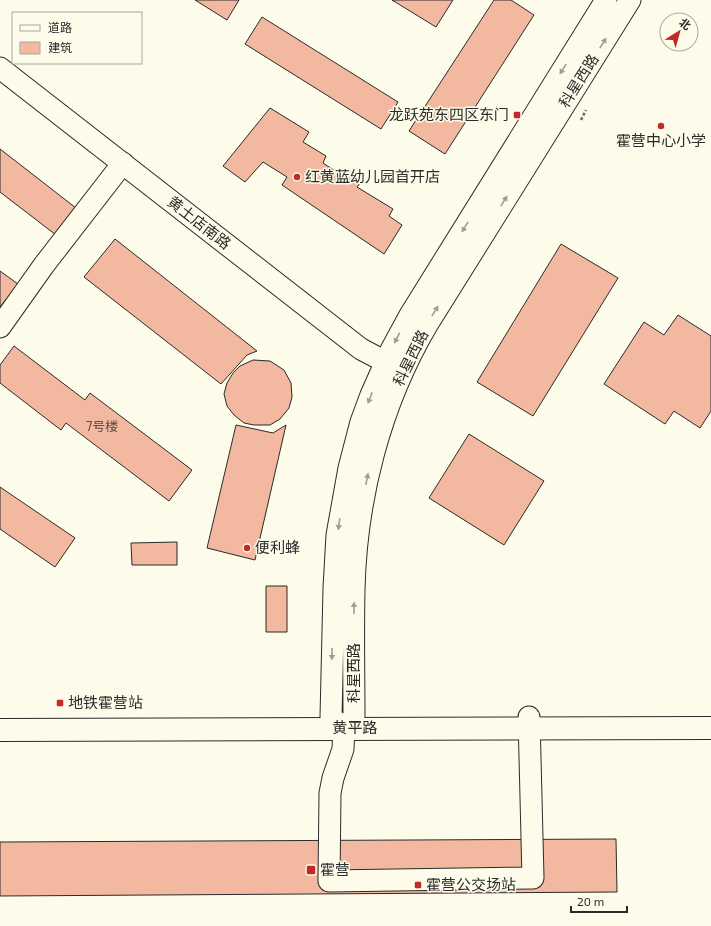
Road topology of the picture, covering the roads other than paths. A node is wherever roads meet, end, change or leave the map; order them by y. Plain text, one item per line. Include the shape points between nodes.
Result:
1 (606, 0) edge
2 (630, 0) edge
3 (0, 68) edge
4 (123, 163) junction
5 (0, 327) edge
6 (394, 366) junction
7 (711, 717) edge
8 (0, 718) edge
9 (343, 721) junction
10 (530, 723) junction
11 (711, 728) edge
12 (0, 730) edge

1 -> 6 street, 科星西路 via 410,314
6 -> 2 street, 科星西路 via 427,325
3 - 4 street, 黄土店南路
4 - 5 street
4 - 6 street, 黄土店南路 via 361,349
6 - 9 street, 科星西路 via 361,422 343,494 335,561
7 - 10 main road, 黄平路
8 - 9 main road, 黄平路
9 - 10 main road, 黄平路
9 - 10 street, 科星西路 via 343,749 330,793 329,881 533,878
9 - 12 main road, 黄平路
10 - 11 main road, 黄平路

